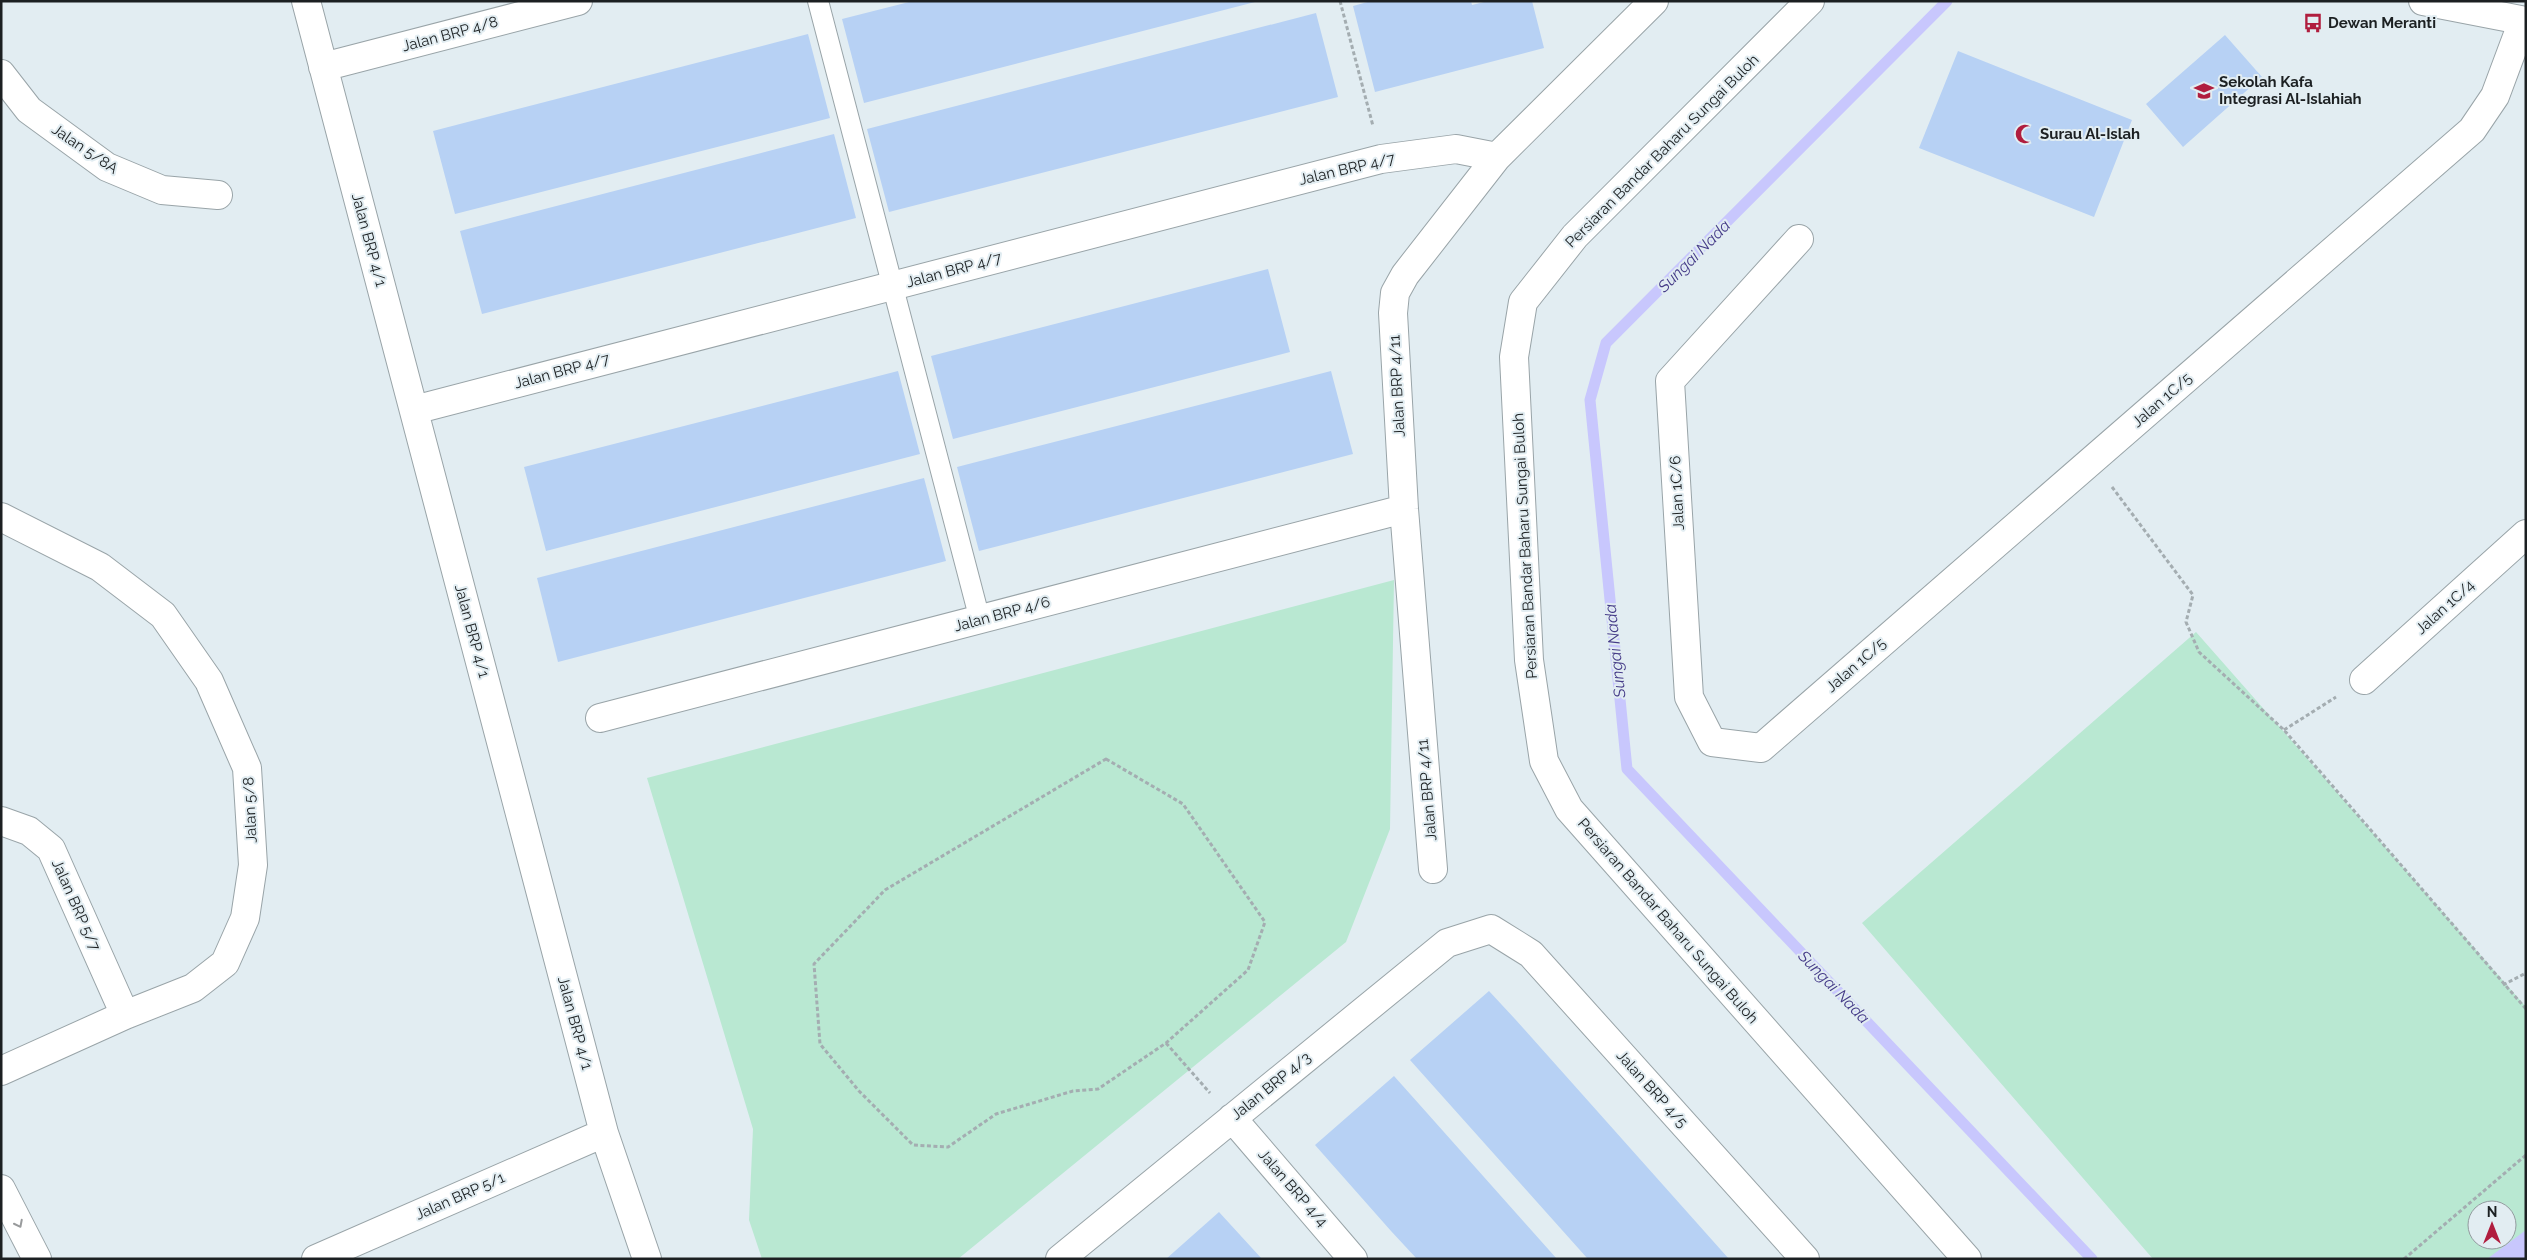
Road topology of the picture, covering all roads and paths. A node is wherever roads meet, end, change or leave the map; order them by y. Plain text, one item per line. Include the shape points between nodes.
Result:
1 (306, 1) edge
2 (578, 1) edge
3 (818, 1) edge
4 (1340, 1) edge
5 (1654, 1) edge
6 (1810, 1) edge
7 (2422, 1) edge
8 (2524, 21) edge
9 (323, 67) junction
10 (1, 74) edge
11 (1497, 157) junction
12 (1381, 159) junction
13 (218, 195) dead end
14 (1799, 239) dead end
15 (893, 286) junction
16 (414, 410) junction
17 (2092, 460) junction
18 (1404, 509) junction
19 (1, 517) edge
20 (2526, 534) edge
21 (980, 620) junction
22 (2364, 680) joint
23 (600, 718) dead end
24 (2284, 730) junction
25 (1761, 748) joint
26 (1, 821) edge
27 (1433, 869) dead end
28 (1491, 929) joint
29 (2526, 973) edge
30 (2503, 985) junction
31 (2526, 1009) edge
32 (125, 1015) junction
33 (1166, 1043) junction
34 (1, 1071) edge
35 (1232, 1118) junction
36 (604, 1133) junction
37 (2526, 1155) edge
38 (1, 1189) edge
39 (37, 1259) edge
40 (316, 1259) edge
41 (647, 1259) edge
42 (1060, 1259) edge
43 (1353, 1259) edge
44 (1805, 1259) edge
45 (1967, 1259) edge
46 (2404, 1259) edge

1 - 9 street, Jalan BRP 4/1
2 - 9 street, Jalan BRP 4/8
3 - 15 lane
4 - 12 path
5 - 11 street, Jalan BRP 4/11
6 - 45 street, Persiaran Bandar Baharu Sungai Buloh via 1576,236 1523,302 1514,357 1529,660 1544,761 1569,809
7 - 8 street
8 - 17 street, Jalan 1C/5 via 2495,96 2472,130
9 - 16 street, Jalan BRP 4/1
10 - 13 street, Jalan 5/8A via 29,110 108,167 162,190
11 - 12 street, Jalan BRP 4/7 via 1456,149
11 - 18 street, Jalan BRP 4/11 via 1405,275 1396,293 1393,313
12 - 15 street, Jalan BRP 4/7
14 - 25 street, Jalan 1C/6 via 1670,381 1689,697 1712,742
15 - 16 street, Jalan BRP 4/7
15 - 21 lane
16 - 36 street, Jalan BRP 4/1
17 - 24 path via 2193,596 2186,622 2199,652
17 - 25 street, Jalan 1C/5
18 - 21 street, Jalan BRP 4/6
18 - 27 street, Jalan BRP 4/11
19 - 32 street, Jalan 5/8 via 100,567 163,615 209,682 247,768 253,865 244,918 225,963 193,988
20 - 22 street, Jalan 1C/4
21 - 23 street, Jalan BRP 4/6
22 - 24 path
24 - 30 path
26 - 32 street, Jalan BRP 5/7 via 29,831 51,849
28 - 35 street, Jalan BRP 4/3 via 1447,943
28 - 44 street, Jalan BRP 4/5 via 1531,954
29 - 30 path
30 - 31 path
32 - 34 street, Jalan 5/8
33 - 33 path via 1248,970 1265,922 1183,804 1106,759 885,890 814,964 820,1044 859,1091 913,1145 948,1147 996,1114 1073,1091 1098,1089
33 - 35 path
35 - 42 street, Jalan BRP 4/3
35 - 43 street, Jalan BRP 4/4
36 - 40 street, Jalan BRP 5/1
36 - 41 street, Jalan BRP 4/1
37 - 46 path
38 -> 39 street

